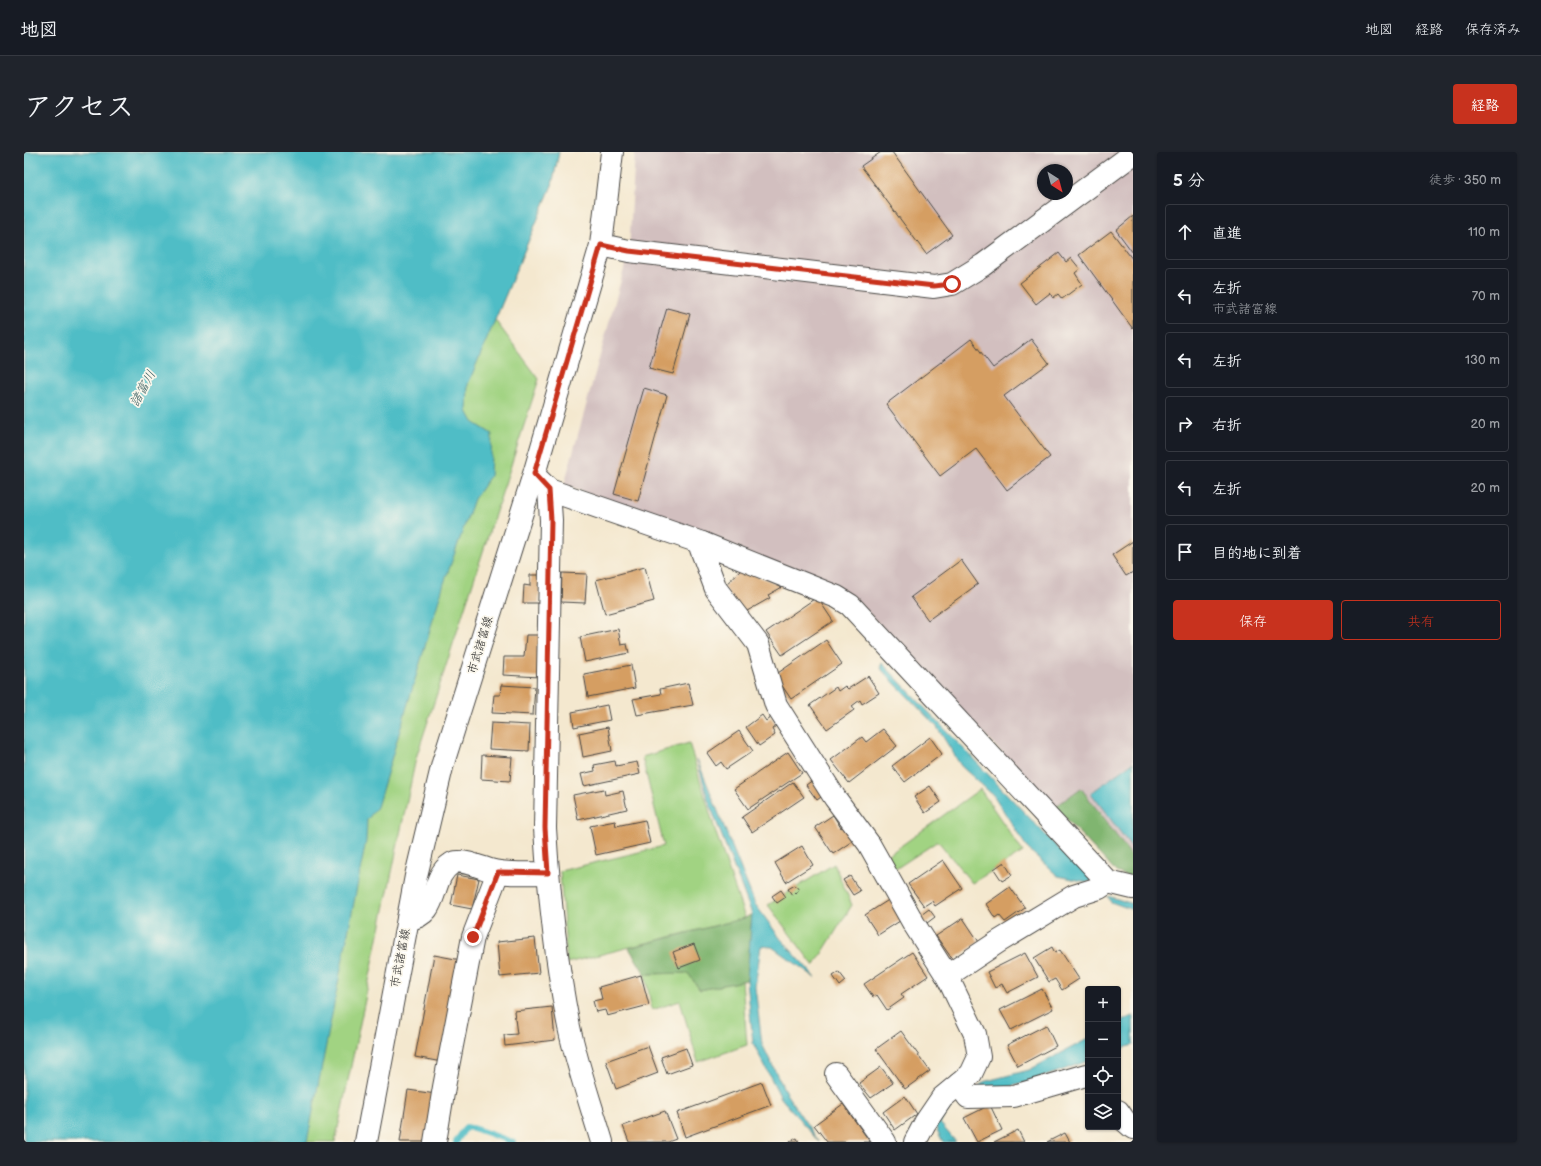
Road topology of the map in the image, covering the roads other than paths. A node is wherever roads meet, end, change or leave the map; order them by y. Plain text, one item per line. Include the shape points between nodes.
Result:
1 (612, 152) edge
2 (1133, 154) edge
3 (601, 245) junction
4 (534, 474) junction
5 (549, 490) junction
6 (702, 543) junction
7 (498, 872) junction
8 (548, 873) junction
9 (1108, 882) junction
10 (1133, 888) edge
11 (408, 919) junction
12 (947, 976) junction
13 (836, 1074) dead end
14 (1085, 1075) edge
15 (959, 1084) junction
16 (1121, 1115) edge
17 (1133, 1128) edge
18 (366, 1142) edge
19 (435, 1142) edge
20 (602, 1142) edge
21 (885, 1142) edge
22 (915, 1142) edge

1 - 3 street, 市武諸富線
2 - 3 street via 983,265 952,284 934,286 629,251
3 - 4 street, 市武諸富線
4 - 5 street
4 - 11 street, 市武諸富線 via 443,763
5 - 6 street
5 - 8 street via 551,520 545,828
6 - 9 street via 850,604
6 - 12 street via 701,549 716,589 758,644 776,705 834,798 869,844
7 - 8 street
7 - 11 street via 461,862 451,863 443,873 428,909 416,918
7 - 19 street via 473,937
8 - 20 street via 560,981 567,1016
9 - 10 street
9 - 12 street via 1099,888 1074,896
11 - 18 street, 市武諸富線
12 - 15 street via 975,1034 980,1058 971,1074
13 - 21 street
14 - 15 street via 1014,1096 968,1097
15 - 22 street via 942,1098 924,1123
16 - 17 street

